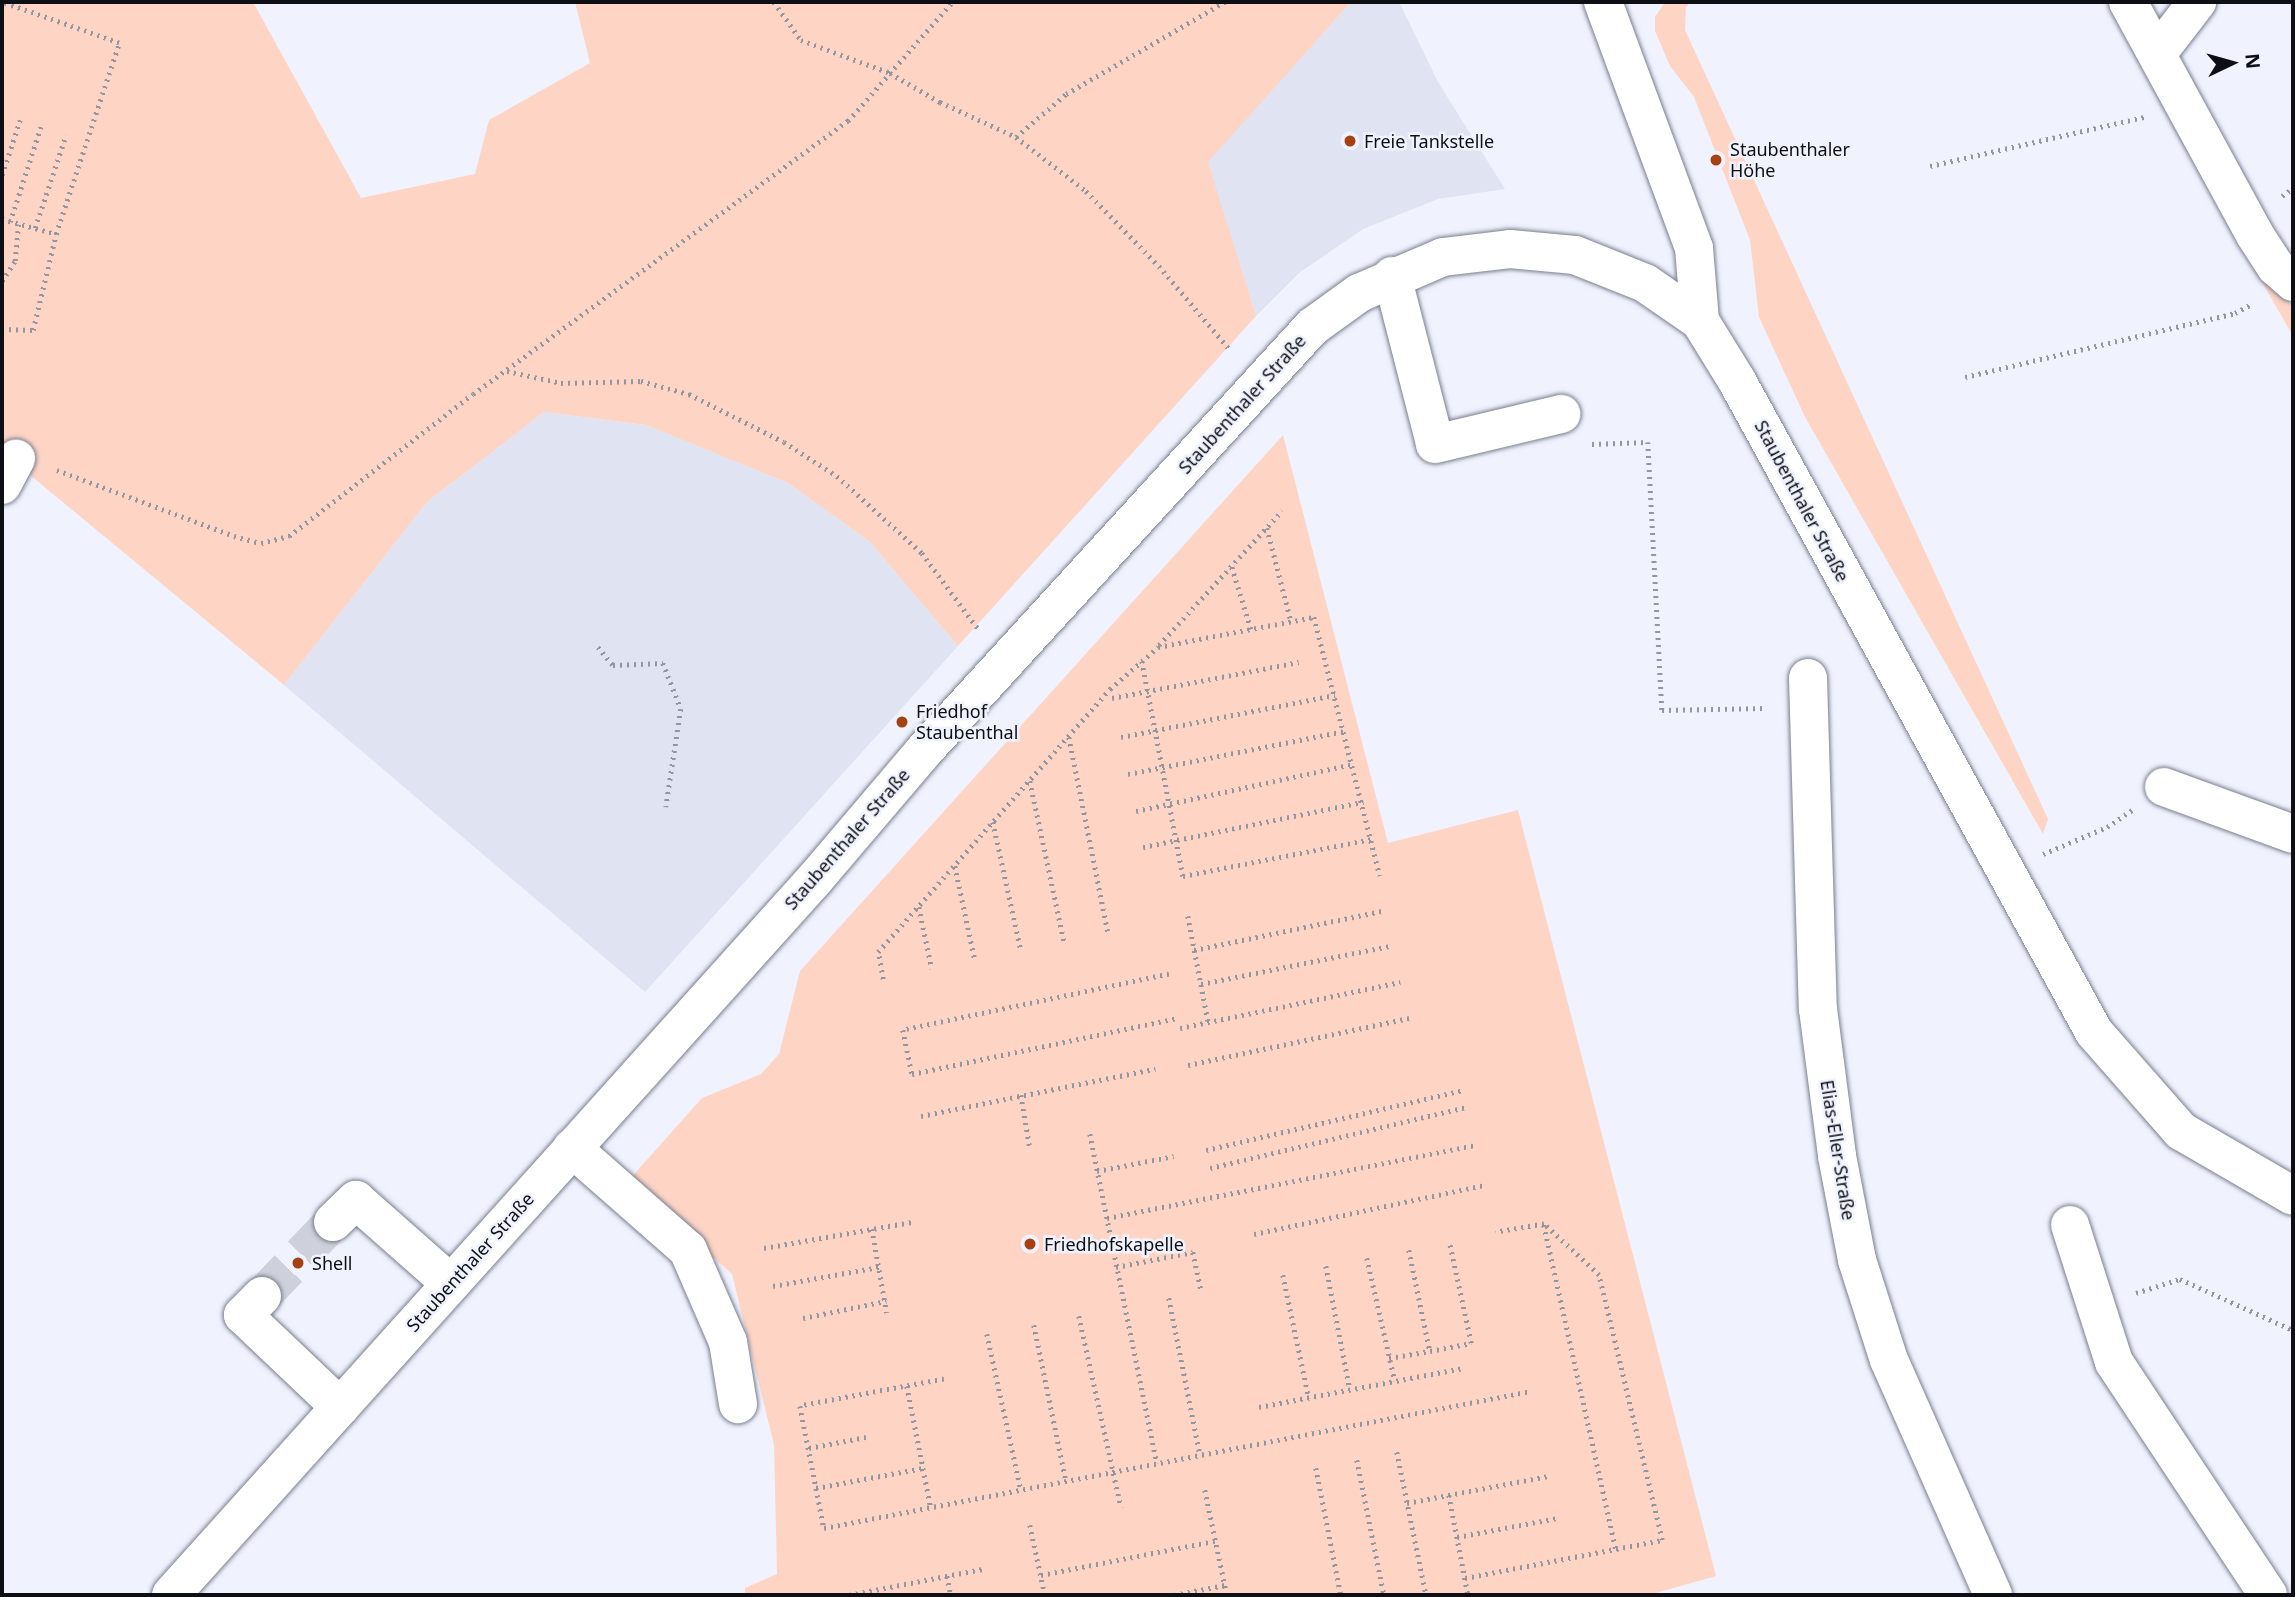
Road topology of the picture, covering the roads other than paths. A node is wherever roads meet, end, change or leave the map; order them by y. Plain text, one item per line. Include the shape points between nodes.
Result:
1 (1603, 2) edge
2 (2128, 2) edge
3 (2197, 2) edge
4 (2157, 54) junction
5 (1392, 276) junction
6 (2293, 282) edge
7 (1699, 321) junction
8 (1560, 414) road end
9 (1808, 693) road end
10 (2164, 787) road end
11 (2293, 834) edge
12 (572, 1147) junction
13 (2293, 1196) edge
14 (333, 1222) tunnel mouth
15 (2070, 1225) dead end
16 (450, 1283) junction
17 (262, 1296) tunnel mouth
18 (738, 1404) dead end
19 (340, 1408) junction
20 (171, 1595) edge
21 (1993, 1595) edge
22 (2268, 1595) edge

1 - 7 main road via 1694,248
2 - 4 main road
3 - 4 main road
4 - 6 main road via 2255,235
5 - 7 main road, Staubenthaler Straße via 1443,257 1496,250 1575,256 1645,283
5 - 8 main road via 1435,444
5 - 12 main road, Staubenthaler Straße via 1312,327
7 - 13 main road, Staubenthaler Straße via 1737,381 2094,1032 2181,1131
9 - 21 main road, Elias-Eller-Straße via 1818,1009 1837,1156 1857,1259 1889,1360 1968,1548
10 - 11 main road
12 - 16 main road, Staubenthaler Straße
12 - 18 main road via 688,1250 728,1342
14 - 16 main road via 356,1200
15 - 22 main road via 2114,1362
16 - 19 main road, Staubenthaler Straße
17 - 19 main road via 243,1315
19 - 20 main road, Staubenthaler Straße

